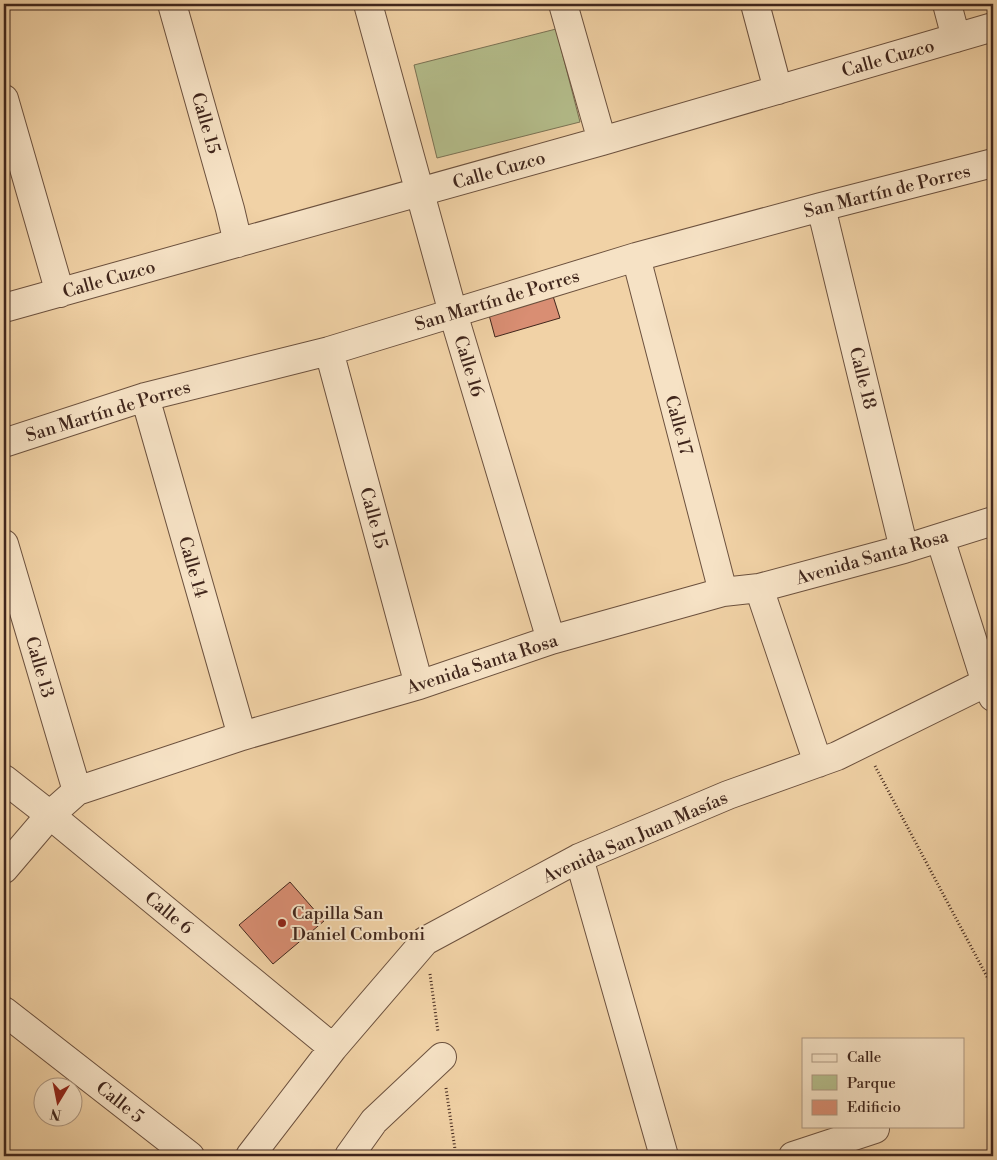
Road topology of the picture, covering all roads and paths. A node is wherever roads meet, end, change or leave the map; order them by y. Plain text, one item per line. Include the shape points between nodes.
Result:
1 (172, 4) edge
2 (368, 4) edge
3 (564, 4) edge
4 (755, 4) edge
5 (947, 4) edge
6 (993, 28) edge
7 (956, 38) junction
8 (778, 90) junction
9 (4, 99) edge
10 (602, 141) junction
11 (993, 163) edge
12 (420, 192) junction
13 (821, 207) junction
14 (238, 243) junction
15 (636, 257) junction
16 (60, 293) junction
17 (4, 308) edge
18 (453, 313) junction
19 (329, 351) junction
20 (144, 397) junction
21 (4, 443) edge
22 (993, 521) edge
23 (940, 538) junction
24 (4, 544) edge
25 (904, 549) junction
26 (759, 588) junction
27 (723, 592) junction
28 (551, 640) junction
29 (419, 686) junction
30 (991, 686) edge
31 (242, 736) junction
32 (863, 744) junction
33 (818, 763) junction
34 (4, 779) edge
35 (77, 791) junction
36 (50, 815) junction
37 (579, 858) junction
38 (4, 869) edge
39 (993, 988) edge
40 (4, 1011) edge
41 (333, 1048) junction
42 (442, 1057) dead end
43 (875, 1129) dead end
44 (190, 1156) edge
45 (250, 1156) edge
46 (349, 1156) edge
47 (664, 1156) edge
48 (793, 1156) edge

1 - 14 street, Calle 15
2 - 12 street, Calle 16
3 - 10 street
4 - 8 street
5 - 7 street
6 - 7 street, Calle Cuzco
7 - 8 street, Calle Cuzco
8 - 10 street, Calle Cuzco
9 - 16 street
10 - 12 street, Calle Cuzco
11 - 13 street, San Martín de Porres
12 - 14 street, Calle Cuzco
12 - 18 street, Calle 16
13 - 15 street, San Martín de Porres
13 - 25 street, Calle 18
14 - 16 street, Calle Cuzco
15 - 18 street, San Martín de Porres
15 - 27 street, Calle 17
16 - 17 street, Calle Cuzco
18 - 19 street, San Martín de Porres
18 - 28 street, Calle 16
19 - 20 street, San Martín de Porres
19 - 29 street, Calle 15
20 - 21 street, San Martín de Porres
20 - 31 street, Calle 14
22 - 23 street, Avenida Santa Rosa
23 - 25 street, Avenida Santa Rosa
23 - 30 street
24 - 35 street, Calle 13
25 - 26 street, Avenida Santa Rosa
26 - 27 street, Avenida Santa Rosa
26 - 33 street
27 - 28 street, Avenida Santa Rosa
28 - 29 street, Avenida Santa Rosa
29 - 31 street, Avenida Santa Rosa
30 - 32 street, Avenida San Juan Masías
31 - 35 street, Avenida Santa Rosa
32 - 33 street, Avenida San Juan Masías
32 - 39 path
33 - 37 street, Avenida San Juan Masías via 728,795
34 - 36 street, Calle 6
35 - 36 street, Avenida Santa Rosa
36 - 38 street, Avenida Santa Rosa
36 - 41 street, Calle 6
37 - 41 street, Avenida San Juan Masías via 425,940
37 - 47 street
40 - 44 street, Calle 5
41 - 45 street, Avenida San Juan Masías
42 - 46 street via 374,1121
43 - 48 street

